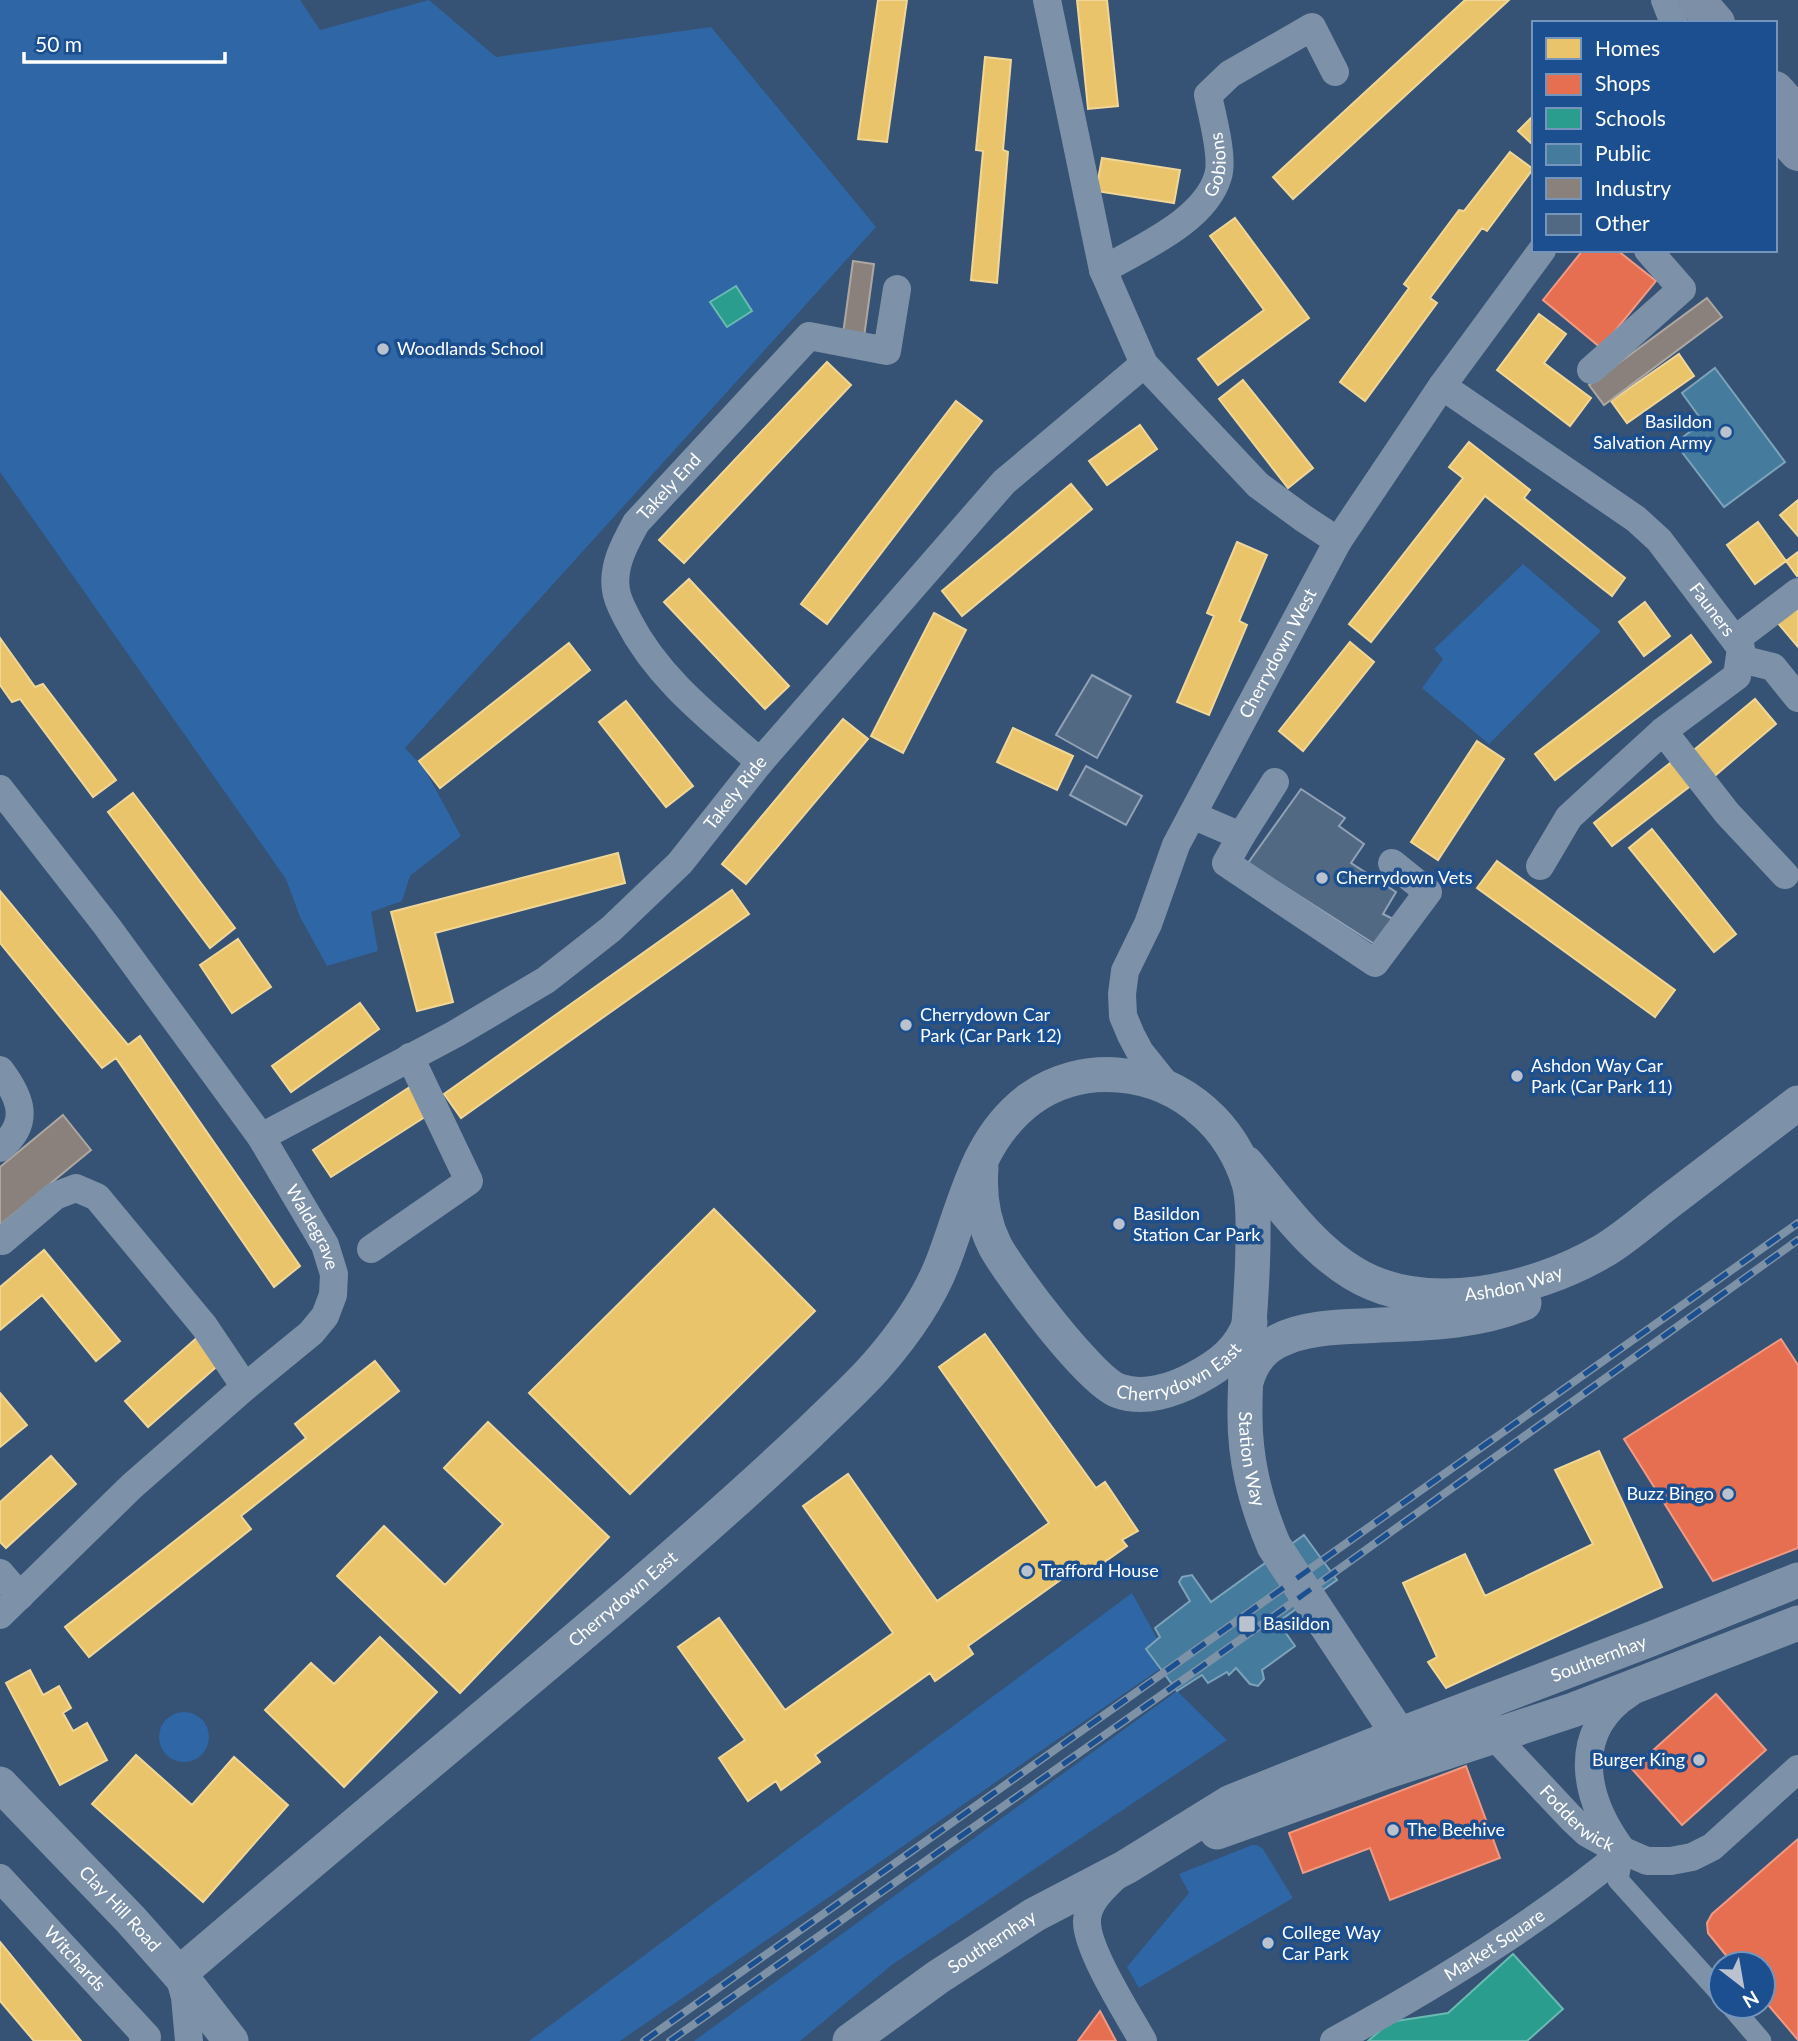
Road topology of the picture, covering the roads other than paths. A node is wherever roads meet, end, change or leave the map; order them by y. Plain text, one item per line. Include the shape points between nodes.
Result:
1 (1047, 0) edge
2 (1666, 0) edge
3 (1696, 0) edge
4 (1673, 21) edge
5 (1684, 21) edge
6 (1714, 21) edge
7 (1335, 72) dead end
8 (1777, 97) edge
9 (1787, 133) edge
10 (1541, 252) edge
11 (1650, 252) edge
12 (1103, 270) junction
13 (897, 289) dead end
14 (1144, 364) junction
15 (1591, 370) dead end
16 (1442, 386) junction
17 (1338, 541) junction
18 (1798, 592) edge
19 (1739, 649) junction
20 (1798, 698) edge
21 (1663, 732) junction
22 (760, 762) junction
23 (1275, 782) dead end
24 (0, 789) edge
25 (1192, 815) junction
26 (1241, 836) junction
27 (1392, 863) dead end
28 (1540, 866) dead end
29 (1785, 875) edge
30 (410, 1057) junction
31 (0, 1070) edge
32 (1168, 1087) junction
33 (1798, 1103) edge
34 (261, 1137) junction
35 (1233, 1147) junction
36 (0, 1149) edge
37 (981, 1157) junction
38 (2, 1241) edge
39 (371, 1250) dead end
40 (1604, 1251) junction
41 (1251, 1319) junction
42 (1246, 1382) junction
43 (245, 1387) junction
44 (0, 1573) edge
45 (1798, 1580) edge
46 (10, 1605) edge
47 (1798, 1623) edge
48 (1647, 1682) junction
49 (1511, 1691) junction
50 (1399, 1735) junction
51 (1494, 1736) junction
52 (1445, 1752) junction
53 (1798, 1769) edge
54 (1381, 1773) junction
55 (2, 1789) edge
56 (1623, 1852) junction
57 (1126, 1867) junction
58 (0, 1878) edge
59 (179, 1974) junction
60 (1707, 1979) edge
61 (1743, 2020) edge
62 (1344, 2036) edge
63 (856, 2037) edge
64 (143, 2041) edge
65 (189, 2041) edge
66 (231, 2041) edge
67 (1143, 2041) edge
68 (1761, 2041) edge

1 - 12 street
2 - 4 street
2 - 5 main road
3 - 6 main road
7 - 12 street, Gobions via 1312,27 1230,74 1208,95 1219,175 1209,193 1189,219
8 - 9 main road
10 - 16 street, Cherrydown West
11 - 15 street via 1682,289
12 - 14 street
13 - 22 street, Takely End via 887,351 808,336 636,523 623,547 615,589 633,630 668,679
14 - 17 street via 1258,485
14 - 22 street, Takely Ride via 1004,482
16 - 17 street, Cherrydown West
16 - 19 street, Fauners via 1636,519 1659,541
17 - 25 street, Cherrydown West
18 - 19 street
19 - 20 street via 1773,667
19 - 21 street via 1737,676
21 - 28 street via 1569,817
21 - 29 street via 1727,813
22 - 30 street, Takely Ride via 680,863 611,929 546,980
23 - 26 street
24 - 34 street, Waldegrave
25 - 26 street
25 - 32 street, Cherrydown West via 1125,971 1122,994 1123,1016 1131,1035
26 - 27 street via 1226,863 1375,963 1428,892
30 - 34 street, Takely Ride
30 - 39 street via 469,1181
31 - 36 street via 20,1105 19,1122
32 - 35 street, Cherrydown East via 1204,1111
32 - 37 street, Cherrydown East via 1112,1074 1052,1085 1012,1115
33 - 40 street, Ashdon Way
34 - 43 street, Waldegrave via 326,1245 334,1274 333,1295 325,1316 311,1333
35 - 40 street, Ashdon Way via 1318,1244 1353,1273 1395,1290 1427,1295 1494,1291 1561,1272
35 - 41 street, Station Way via 1249,1183 1253,1209
37 - 41 street, Cherrydown East via 982,1201 995,1245 1041,1310 1103,1382 1140,1395 1183,1385 1226,1358 1246,1335
37 - 59 street, Cherrydown East via 928,1297 875,1368 726,1511
38 - 43 street via 55,1196 76,1188 97,1197 204,1326
40 - 42 street via 1556,1287 1507,1310 1473,1319 1332,1328 1291,1336 1264,1350
41 - 42 street, Station Way
42 - 50 street, Station Way via 1247,1456 1264,1521 1275,1546
43 - 46 street, Waldegrave via 132,1486
44 - 46 street
45 - 49 street, Southernhay
47 - 48 street, Southernhay
48 - 51 street, Southernhay
48 - 56 street, Fodderwick via 1602,1717 1590,1748 1591,1790 1608,1831
49 - 50 street, Southernhay
49 - 51 street via 1489,1708 1486,1717
50 - 52 street via 1421,1750
50 - 54 street via 1397,1755
50 - 57 street, Southernhay via 1231,1802
51 - 52 street, Southernhay
51 - 56 street, Fodderwick via 1587,1833
52 - 54 street, Southernhay
53 - 56 street via 1712,1847 1692,1857 1647,1861
54 - 57 street, Southernhay
55 - 59 street, Clay Hill Road
56 - 60 street via 1618,1880
56 - 62 street, Market Square via 1510,1936
57 - 63 street, Southernhay via 1034,1914
57 - 67 street via 1103,1888 1090,1906 1087,1921 1090,1939
58 - 64 street, Witchards via 147,2038
59 - 65 street
59 - 66 street, Clay Hill Road
61 - 68 street

